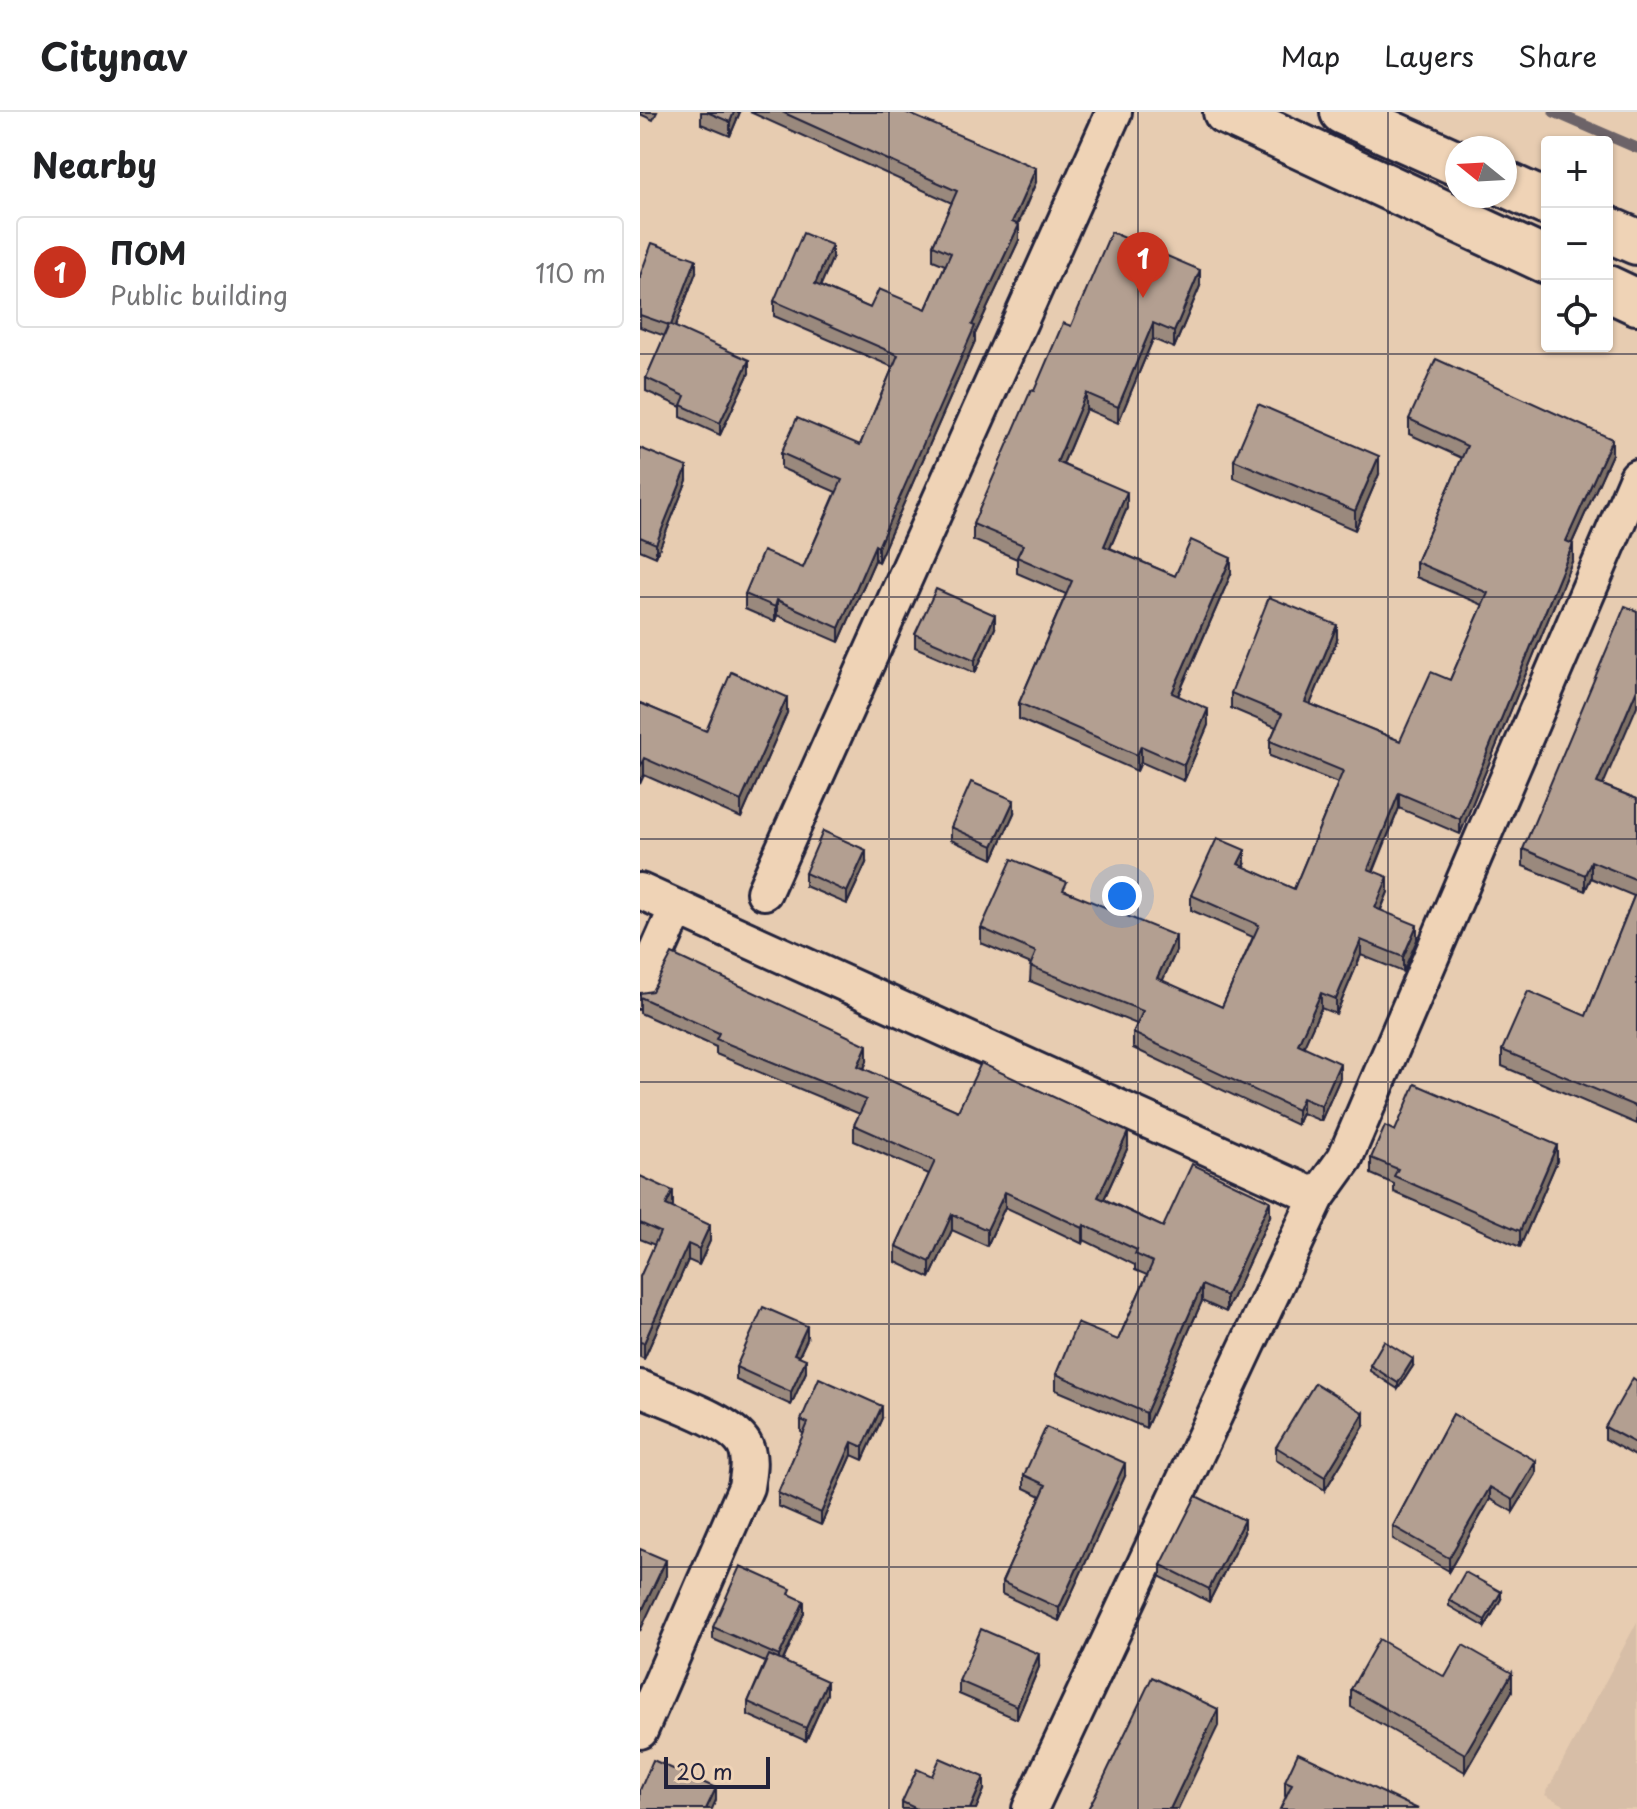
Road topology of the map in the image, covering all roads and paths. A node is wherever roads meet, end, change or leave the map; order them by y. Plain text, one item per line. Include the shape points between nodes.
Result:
1 (1114, 112) edge
2 (1226, 112) edge
3 (1371, 118) edge
4 (1445, 157) edge
5 (1517, 189) edge
6 (1541, 200) edge
7 (1613, 232) edge
8 (1637, 242) edge
9 (1541, 258) edge
10 (1613, 291) edge
11 (1637, 302) edge
12 (1637, 477) edge
13 (640, 891) edge
14 (764, 892) dead end
15 (677, 908) junction
16 (640, 991) edge
17 (1317, 1197) junction
18 (640, 1388) edge
19 (640, 1731) edge
20 (1030, 1809) edge

1 - 14 street
2 - 9 highway
3 - 4 highway
5 - 6 highway
7 - 8 highway
10 - 11 highway
12 - 17 street via 1345,1158
13 - 15 street
15 - 16 street
15 - 17 street
17 - 20 street
18 - 19 street via 731,1430 745,1445 750,1465 746,1487

